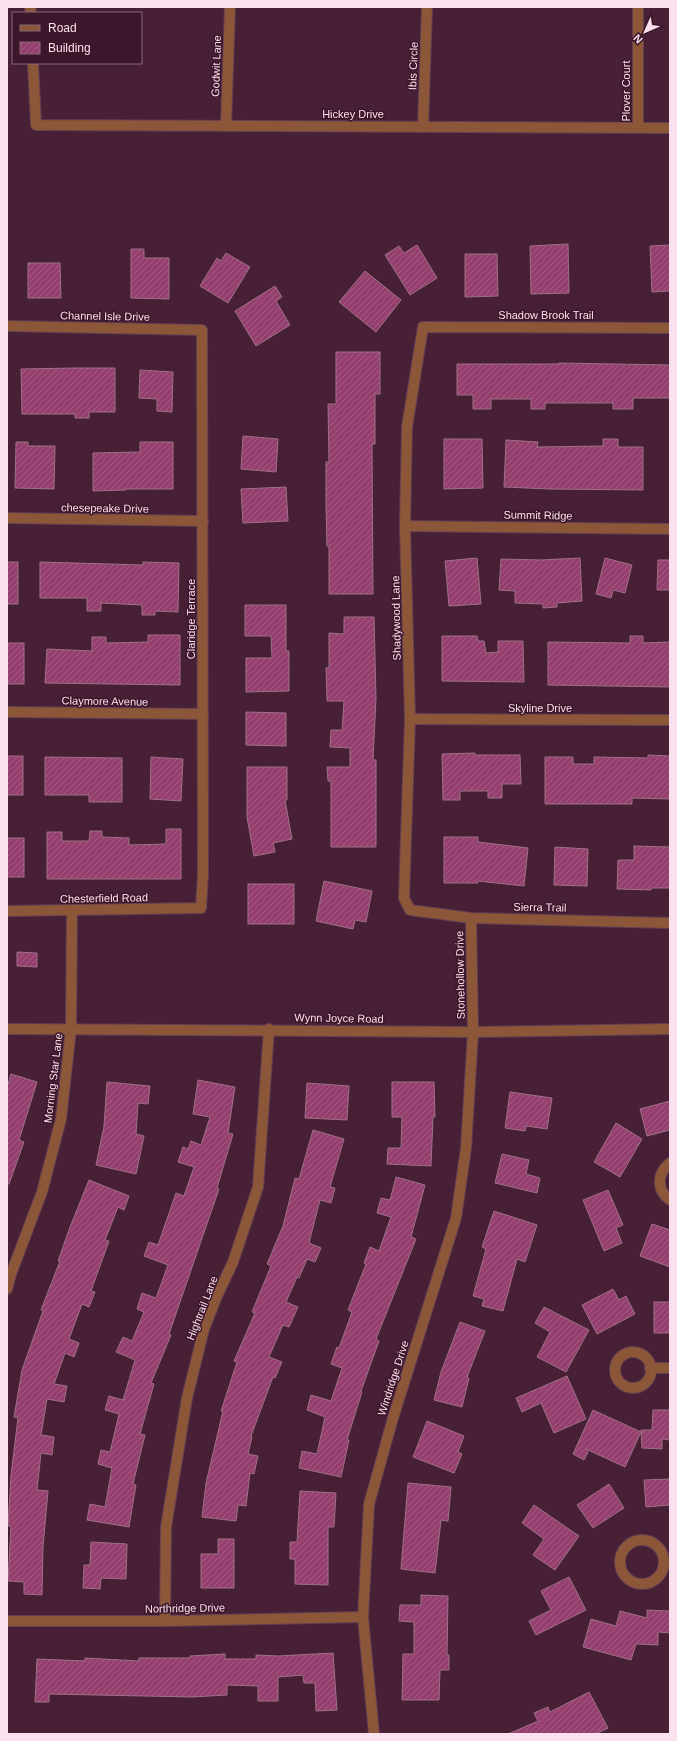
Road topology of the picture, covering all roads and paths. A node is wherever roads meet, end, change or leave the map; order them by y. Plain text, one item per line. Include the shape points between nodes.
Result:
1 (230, 7) edge
2 (427, 7) edge
3 (638, 7) edge
4 (33, 64) edge
5 (226, 125) junction
6 (423, 127) junction
7 (638, 128) junction
8 (670, 128) edge
9 (7, 326) edge
10 (423, 327) joint
11 (670, 328) edge
12 (202, 330) joint
13 (7, 518) edge
14 (203, 521) junction
15 (405, 526) junction
16 (670, 529) edge
17 (7, 712) edge
18 (203, 714) junction
19 (410, 719) junction
20 (670, 720) edge
21 (201, 908) joint
22 (72, 910) junction
23 (410, 910) joint
24 (7, 911) edge
25 (471, 918) junction
26 (670, 923) edge
27 (7, 1029) edge
28 (71, 1029) junction
29 (269, 1029) junction
30 (670, 1029) edge
31 (473, 1032) junction
32 (670, 1163) edge
33 (670, 1200) edge
34 (7, 1289) edge
35 (650, 1368) dead end
36 (670, 1368) edge
37 (667, 1561) edge
38 (363, 1617) junction
39 (7, 1621) edge
40 (165, 1621) junction
41 (374, 1734) edge

1 - 5 street, Godwit Lane
2 - 6 street, Ibis Circle
3 - 7 street, Plover Court
4 - 5 street, Hickey Drive via 36,125
5 - 6 street, Hickey Drive
6 - 7 street, Hickey Drive
7 - 8 street, Hickey Drive
9 - 12 street, Channel Isle Drive
10 - 11 street, Shadow Brook Trail
10 - 15 street, Shadywood Lane via 407,427
12 - 14 street, Claridge Terrace
13 - 14 street, chesepeake Drive
14 - 18 street, Claridge Terrace
15 - 16 street, Summit Ridge
15 - 19 street, Shadywood Lane
17 - 18 street, Claymore Avenue
18 - 21 street, Claridge Terrace
19 - 20 street, Skyline Drive
19 - 23 street, Shadywood Lane via 404,898
21 - 22 street, Chesterfield Road
22 - 24 street, Chesterfield Road
22 - 28 street, Morning Star Lane
23 - 25 street, Sierra Trail
25 - 26 street, Sierra Trail
25 - 31 street, Stonehollow Drive
27 - 28 street, Wynn Joyce Road
28 - 29 street, Wynn Joyce Road
28 - 34 street, Morning Star Lane via 61,1119 42,1192
29 - 31 street, Wynn Joyce Road
29 - 40 street, Hightrail Lane via 258,1187 233,1262 204,1329 186,1398 166,1527
30 - 31 street, Wynn Joyce Road
31 - 38 street, Windridge Drive via 466,1148 456,1218 393,1418 369,1504
32 - 33 street via 665,1167 660,1181 663,1194
35 - 36 street
37 - 37 street via 659,1548 647,1540 640,1539 626,1546 620,1558 620,1566 627,1578 641,1584 655,1580
38 - 40 street, Northridge Drive
38 - 41 street, Windridge Drive
39 - 40 street, Northridge Drive

